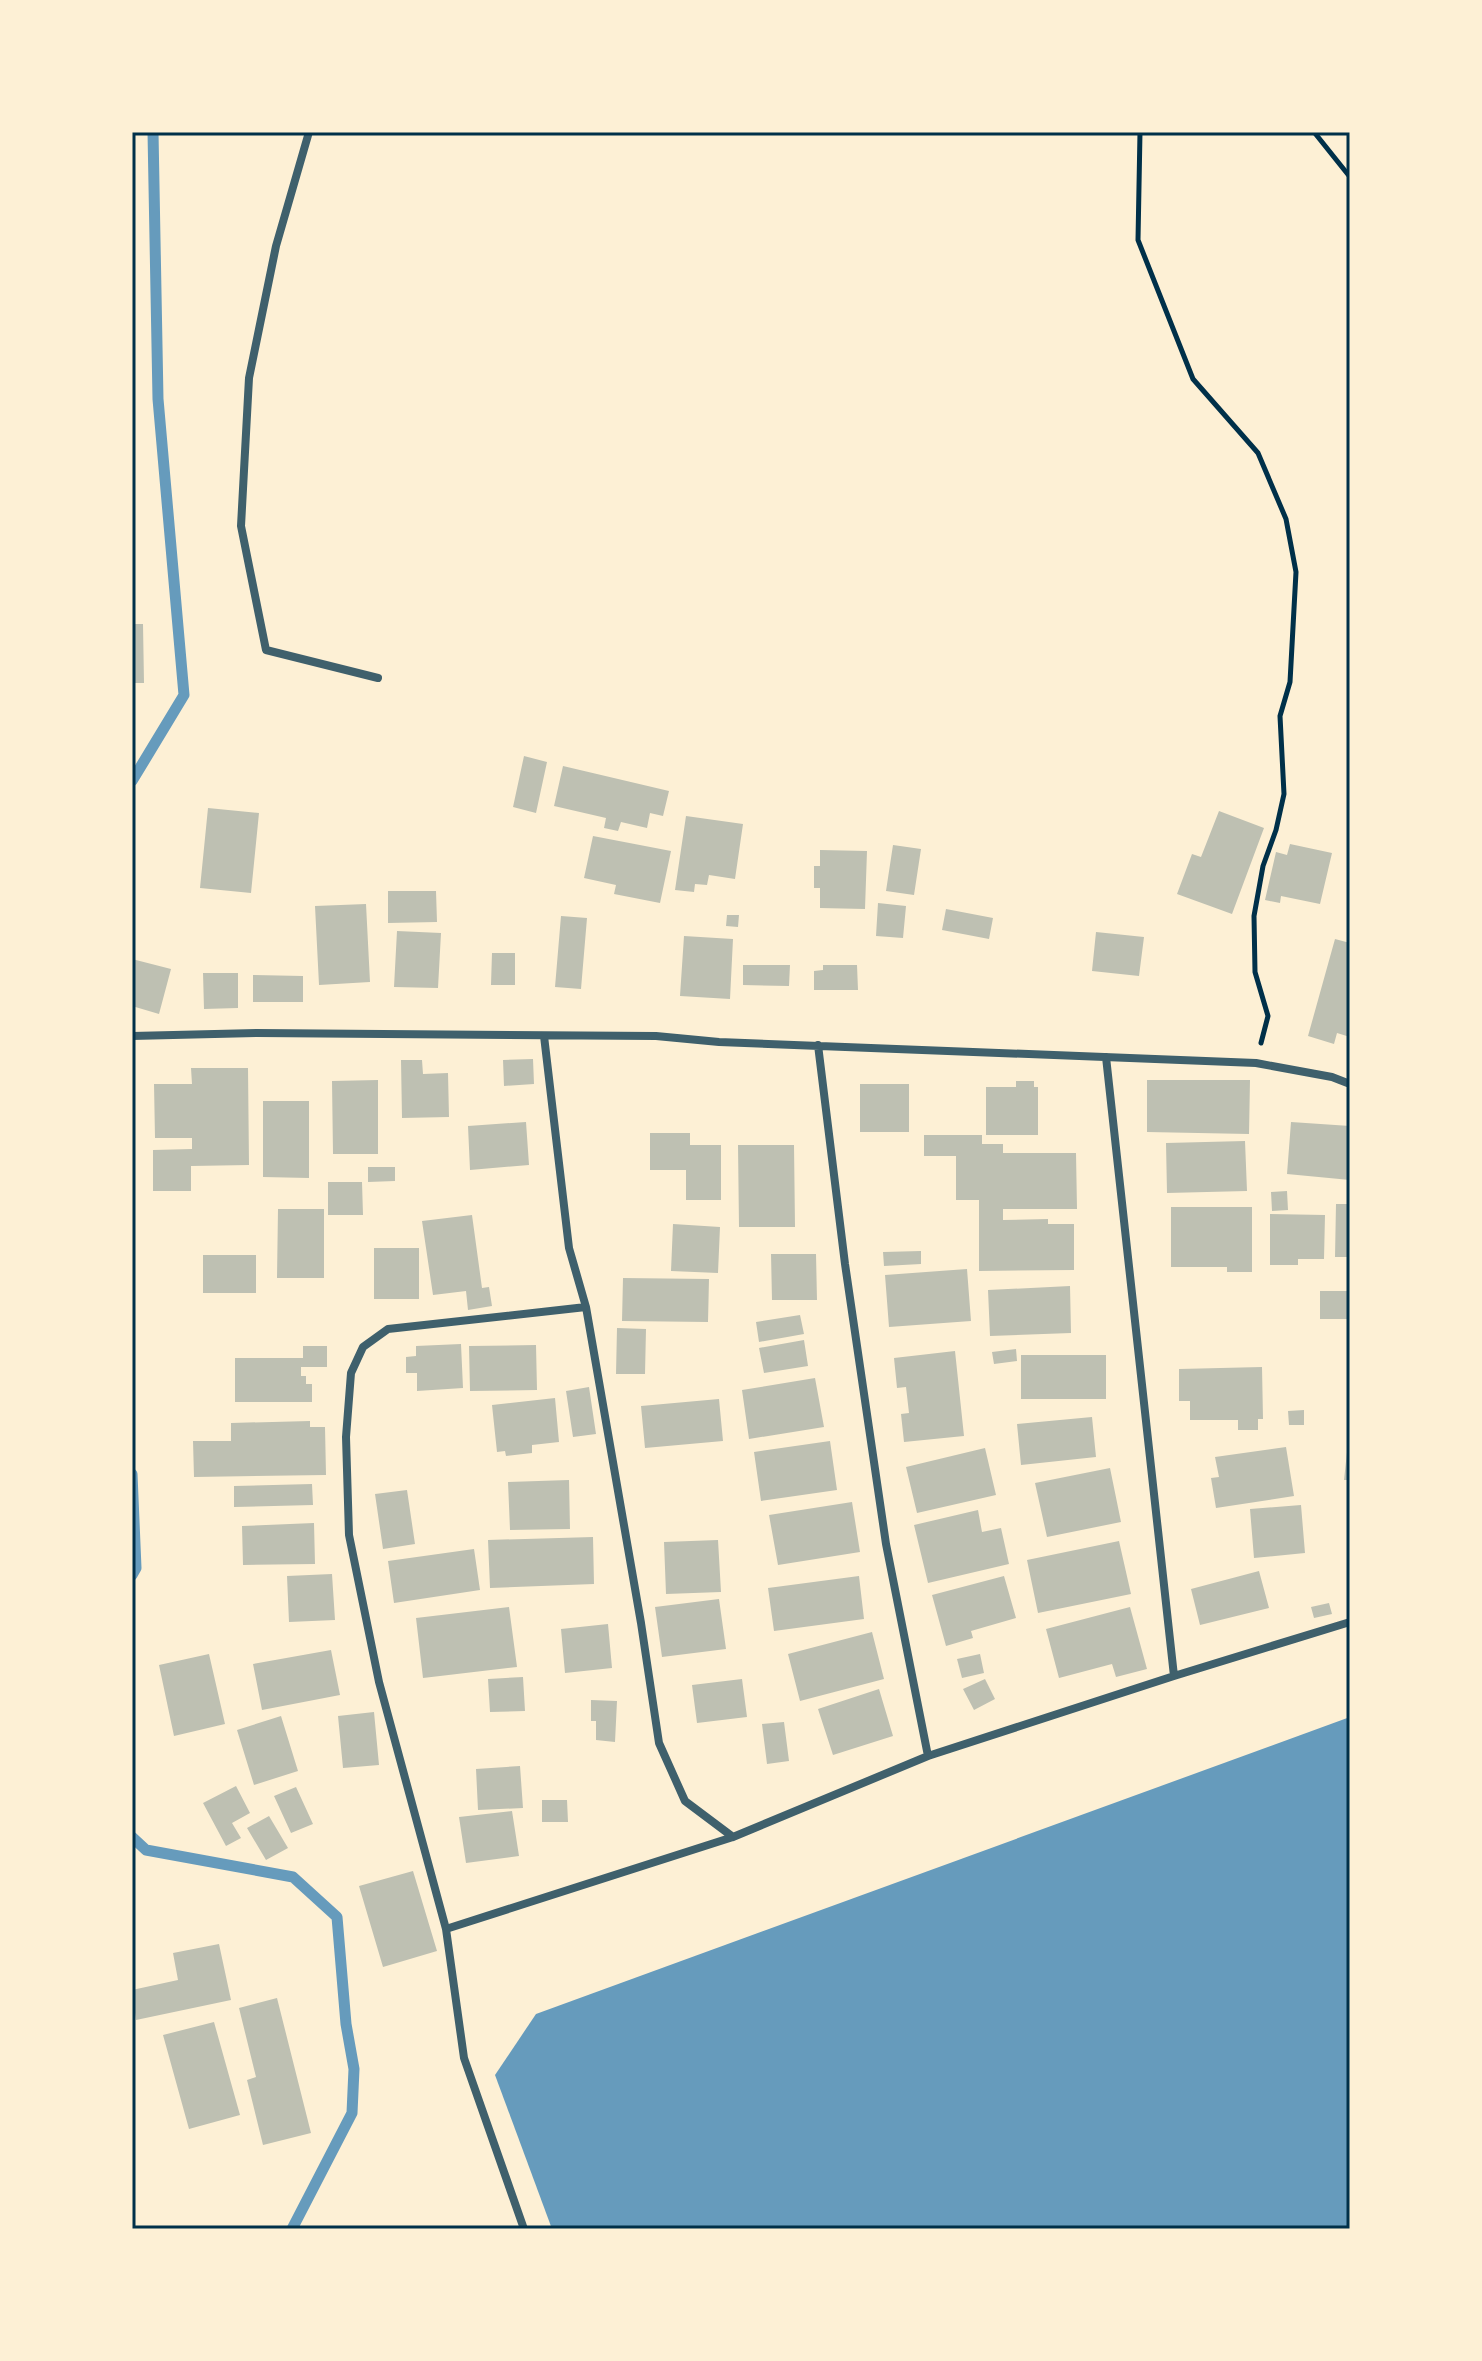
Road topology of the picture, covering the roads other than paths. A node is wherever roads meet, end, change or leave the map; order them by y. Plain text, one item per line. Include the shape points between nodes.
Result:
1 (309, 132) edge
2 (378, 678) dead end
3 (132, 1036) edge
4 (544, 1036) junction
5 (818, 1045) junction
6 (1106, 1057) junction
7 (1350, 1084) edge
8 (586, 1307) junction
9 (1350, 1622) edge
10 (1174, 1676) junction
11 (928, 1756) junction
12 (733, 1837) junction
13 (446, 1929) junction
14 (524, 2229) edge

1 - 2 street via 276,246 249,378 241,526 266,650
3 - 4 street
4 - 5 street
4 - 8 street via 569,1248
5 - 6 street
5 - 11 street via 886,1544
6 - 7 street via 1256,1063
6 - 10 street
8 - 12 street via 659,1743 685,1801
8 - 13 street via 388,1329 363,1347 351,1373 346,1437 349,1535 379,1682
9 - 10 street
10 - 11 street
11 - 12 street
12 - 13 street
13 - 14 street via 464,2058

